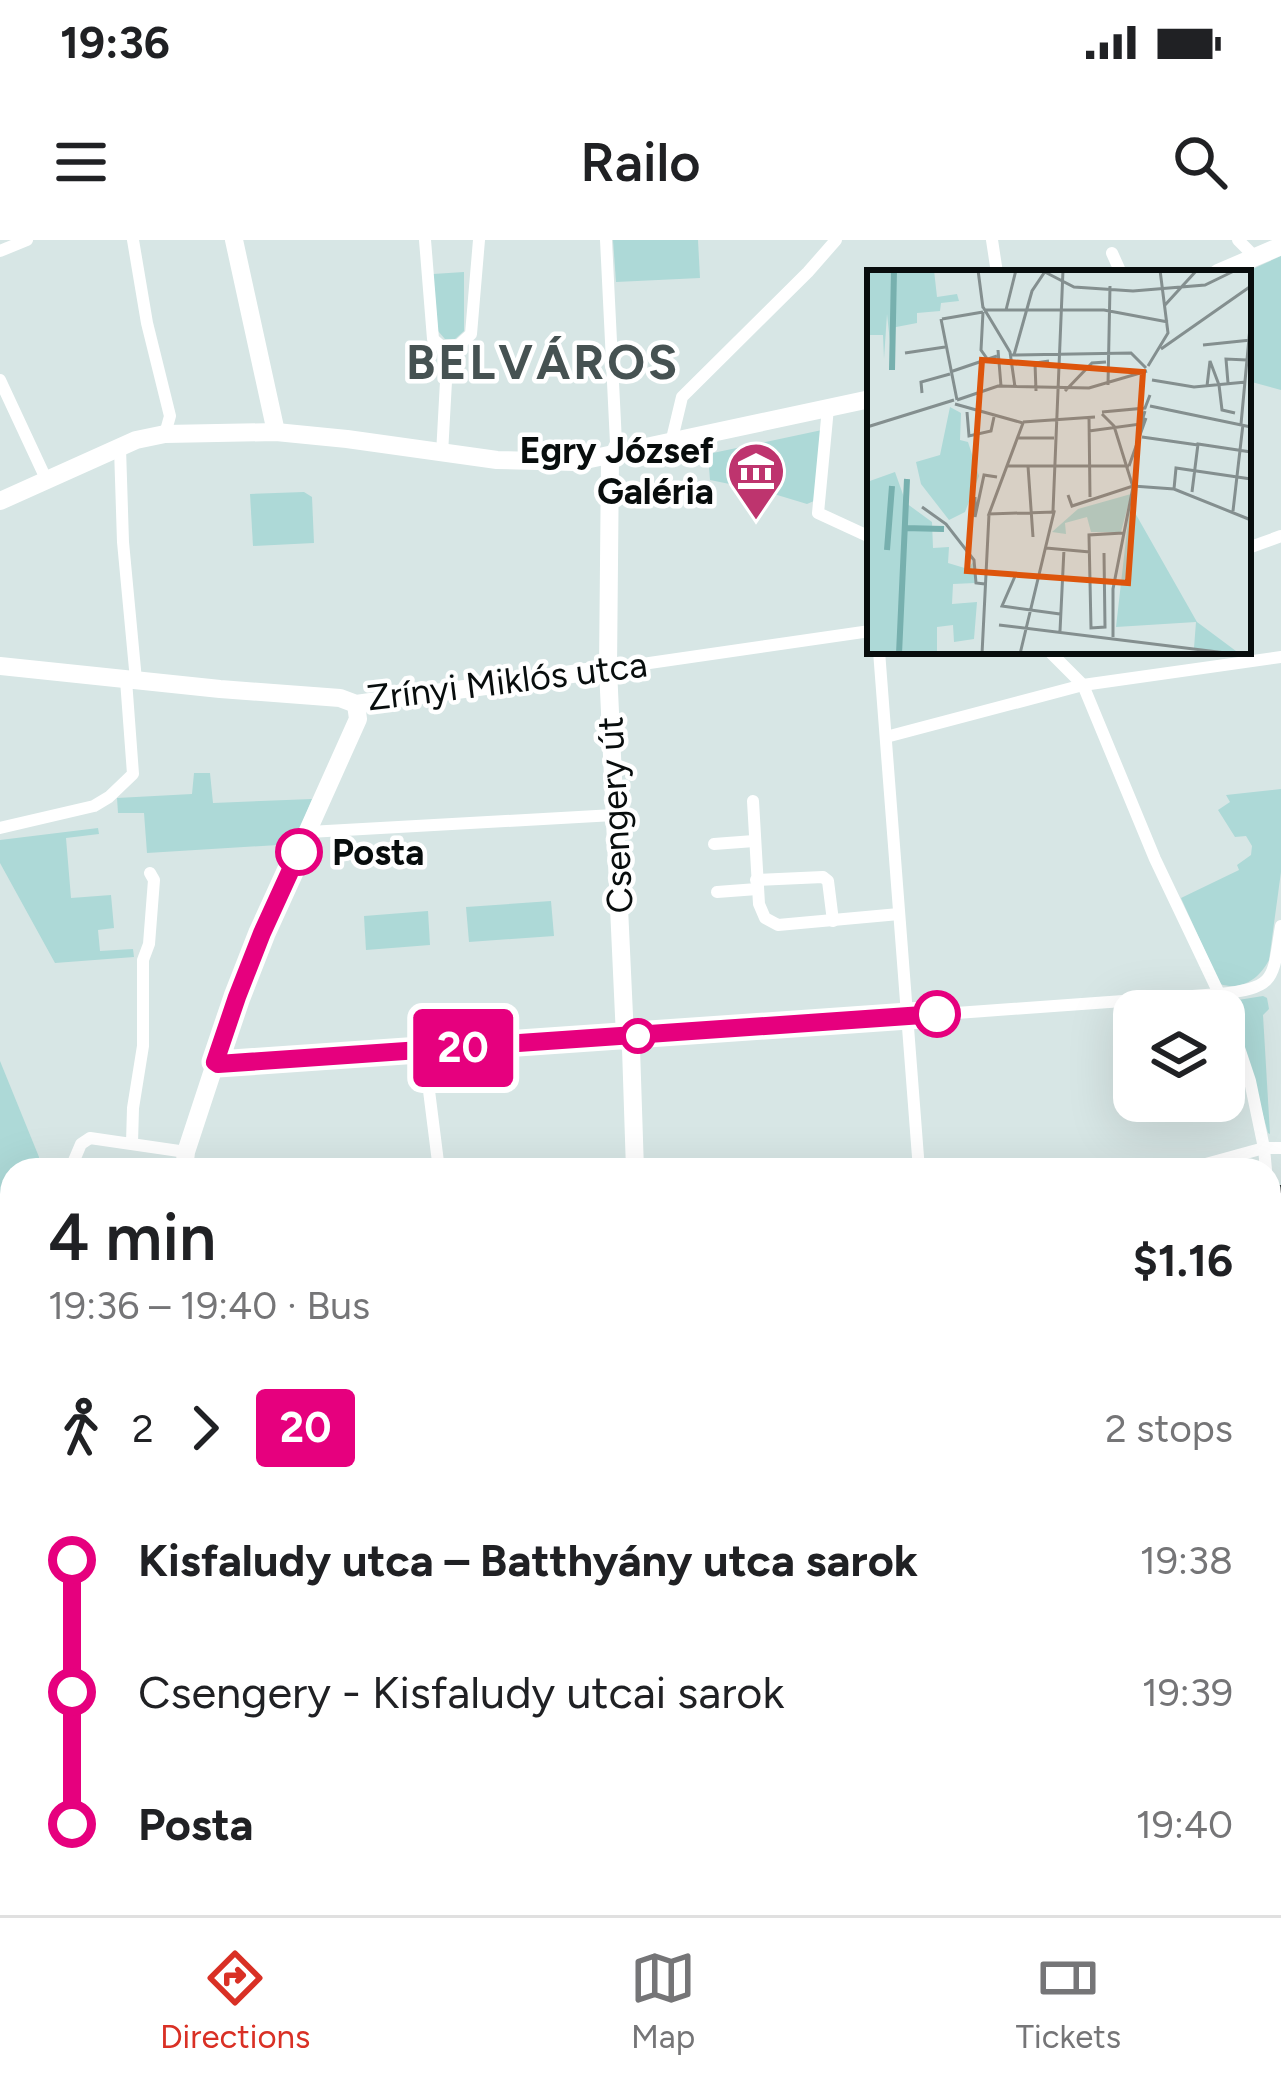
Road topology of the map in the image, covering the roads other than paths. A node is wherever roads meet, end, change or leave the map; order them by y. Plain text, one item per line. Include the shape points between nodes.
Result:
1 (27, 240) edge
2 (133, 240) edge
3 (234, 240) edge
4 (425, 240) edge
5 (478, 240) edge
6 (606, 240) edge
7 (836, 240) edge
8 (992, 240) edge
9 (1238, 240) edge
10 (1269, 249) edge
11 (0, 251) edge
12 (1112, 253) dead end
13 (997, 270) edge
14 (1119, 270) edge
15 (1224, 270) edge
16 (441, 346) junction
17 (0, 380) edge
18 (867, 400) edge
19 (681, 403) junction
20 (828, 408) junction
21 (270, 409) junction
22 (266, 432) junction
23 (166, 434) junction
24 (317, 436) junction
25 (695, 438) junction
26 (671, 443) junction
27 (120, 448) junction
28 (442, 454) junction
29 (610, 457) junction
30 (47, 481) junction
31 (0, 501) edge
32 (867, 536) edge
33 (1281, 536) edge
34 (1251, 547) edge
35 (867, 631) edge
36 (879, 654) edge
37 (1052, 654) edge
38 (1281, 657) edge
39 (0, 666) edge
40 (608, 669) junction
41 (131, 680) junction
42 (1083, 685) junction
43 (356, 704) junction
44 (886, 737) junction
45 (753, 801) dead end
46 (614, 815) junction
47 (0, 828) edge
48 (309, 832) junction
49 (754, 841) junction
50 (714, 844) dead end
51 (150, 873) dead end
52 (756, 885) junction
53 (717, 892) dead end
54 (899, 914) junction
55 (832, 920) junction
56 (1281, 926) edge
57 (1218, 990) edge
58 (1245, 991) edge
59 (1113, 1002) edge
60 (907, 1016) junction
61 (625, 1037) junction
62 (424, 1051) junction
63 (215, 1062) junction
64 (1245, 1066) edge
65 (131, 1143) junction
66 (76, 1158) edge
67 (176, 1158) edge
68 (186, 1158) edge
69 (437, 1158) edge
70 (635, 1158) edge
71 (918, 1158) edge
72 (1266, 1158) edge

1 - 11 street
2 - 23 street via 170,416
3 - 21 street
4 - 16 street via 433,339
5 - 16 street via 471,334
6 - 29 street via 616,443
7 - 19 street
8 - 13 street
9 - 10 street
10 - 15 street
12 - 14 street
16 - 28 street
17 - 30 street
18 - 20 street
19 - 25 street
19 - 26 street
20 - 25 street
20 - 32 street via 818,513
21 - 22 street
21 - 24 street
22 - 23 street
22 - 24 street
23 - 27 street
24 - 28 street
25 - 26 street
26 - 29 street
27 - 30 street
27 - 41 street
28 - 29 street via 547,463
29 - 40 street, Csengery út
30 - 31 street
33 - 34 street
35 - 40 street, Zrínyi Miklós utca
36 - 44 street
37 - 42 street
38 - 42 street
39 - 41 street, Zrínyi Miklós utca
40 - 43 street, Zrínyi Miklós utca
40 - 46 street, Csengery út
41 - 43 street, Zrínyi Miklós utca
41 - 47 street via 133,774 94,806
42 - 44 street
42 - 57 street
43 - 48 street via 358,719
44 - 54 street
45 - 49 street
46 - 48 street
46 - 61 street, Csengery út
48 - 63 street
49 - 50 street
49 - 52 street
51 - 65 street
52 - 53 street
52 - 55 street via 762,912 778,926
52 - 55 street via 823,877
54 - 55 street
54 - 60 street
56 - 58 street via 1271,976
59 - 60 street
60 - 61 street
60 - 71 street
61 - 62 street
61 - 70 street, Csengery út
62 - 63 street
62 - 69 street
63 - 68 street
64 - 72 street
65 - 66 street via 90,1138
65 - 67 street

